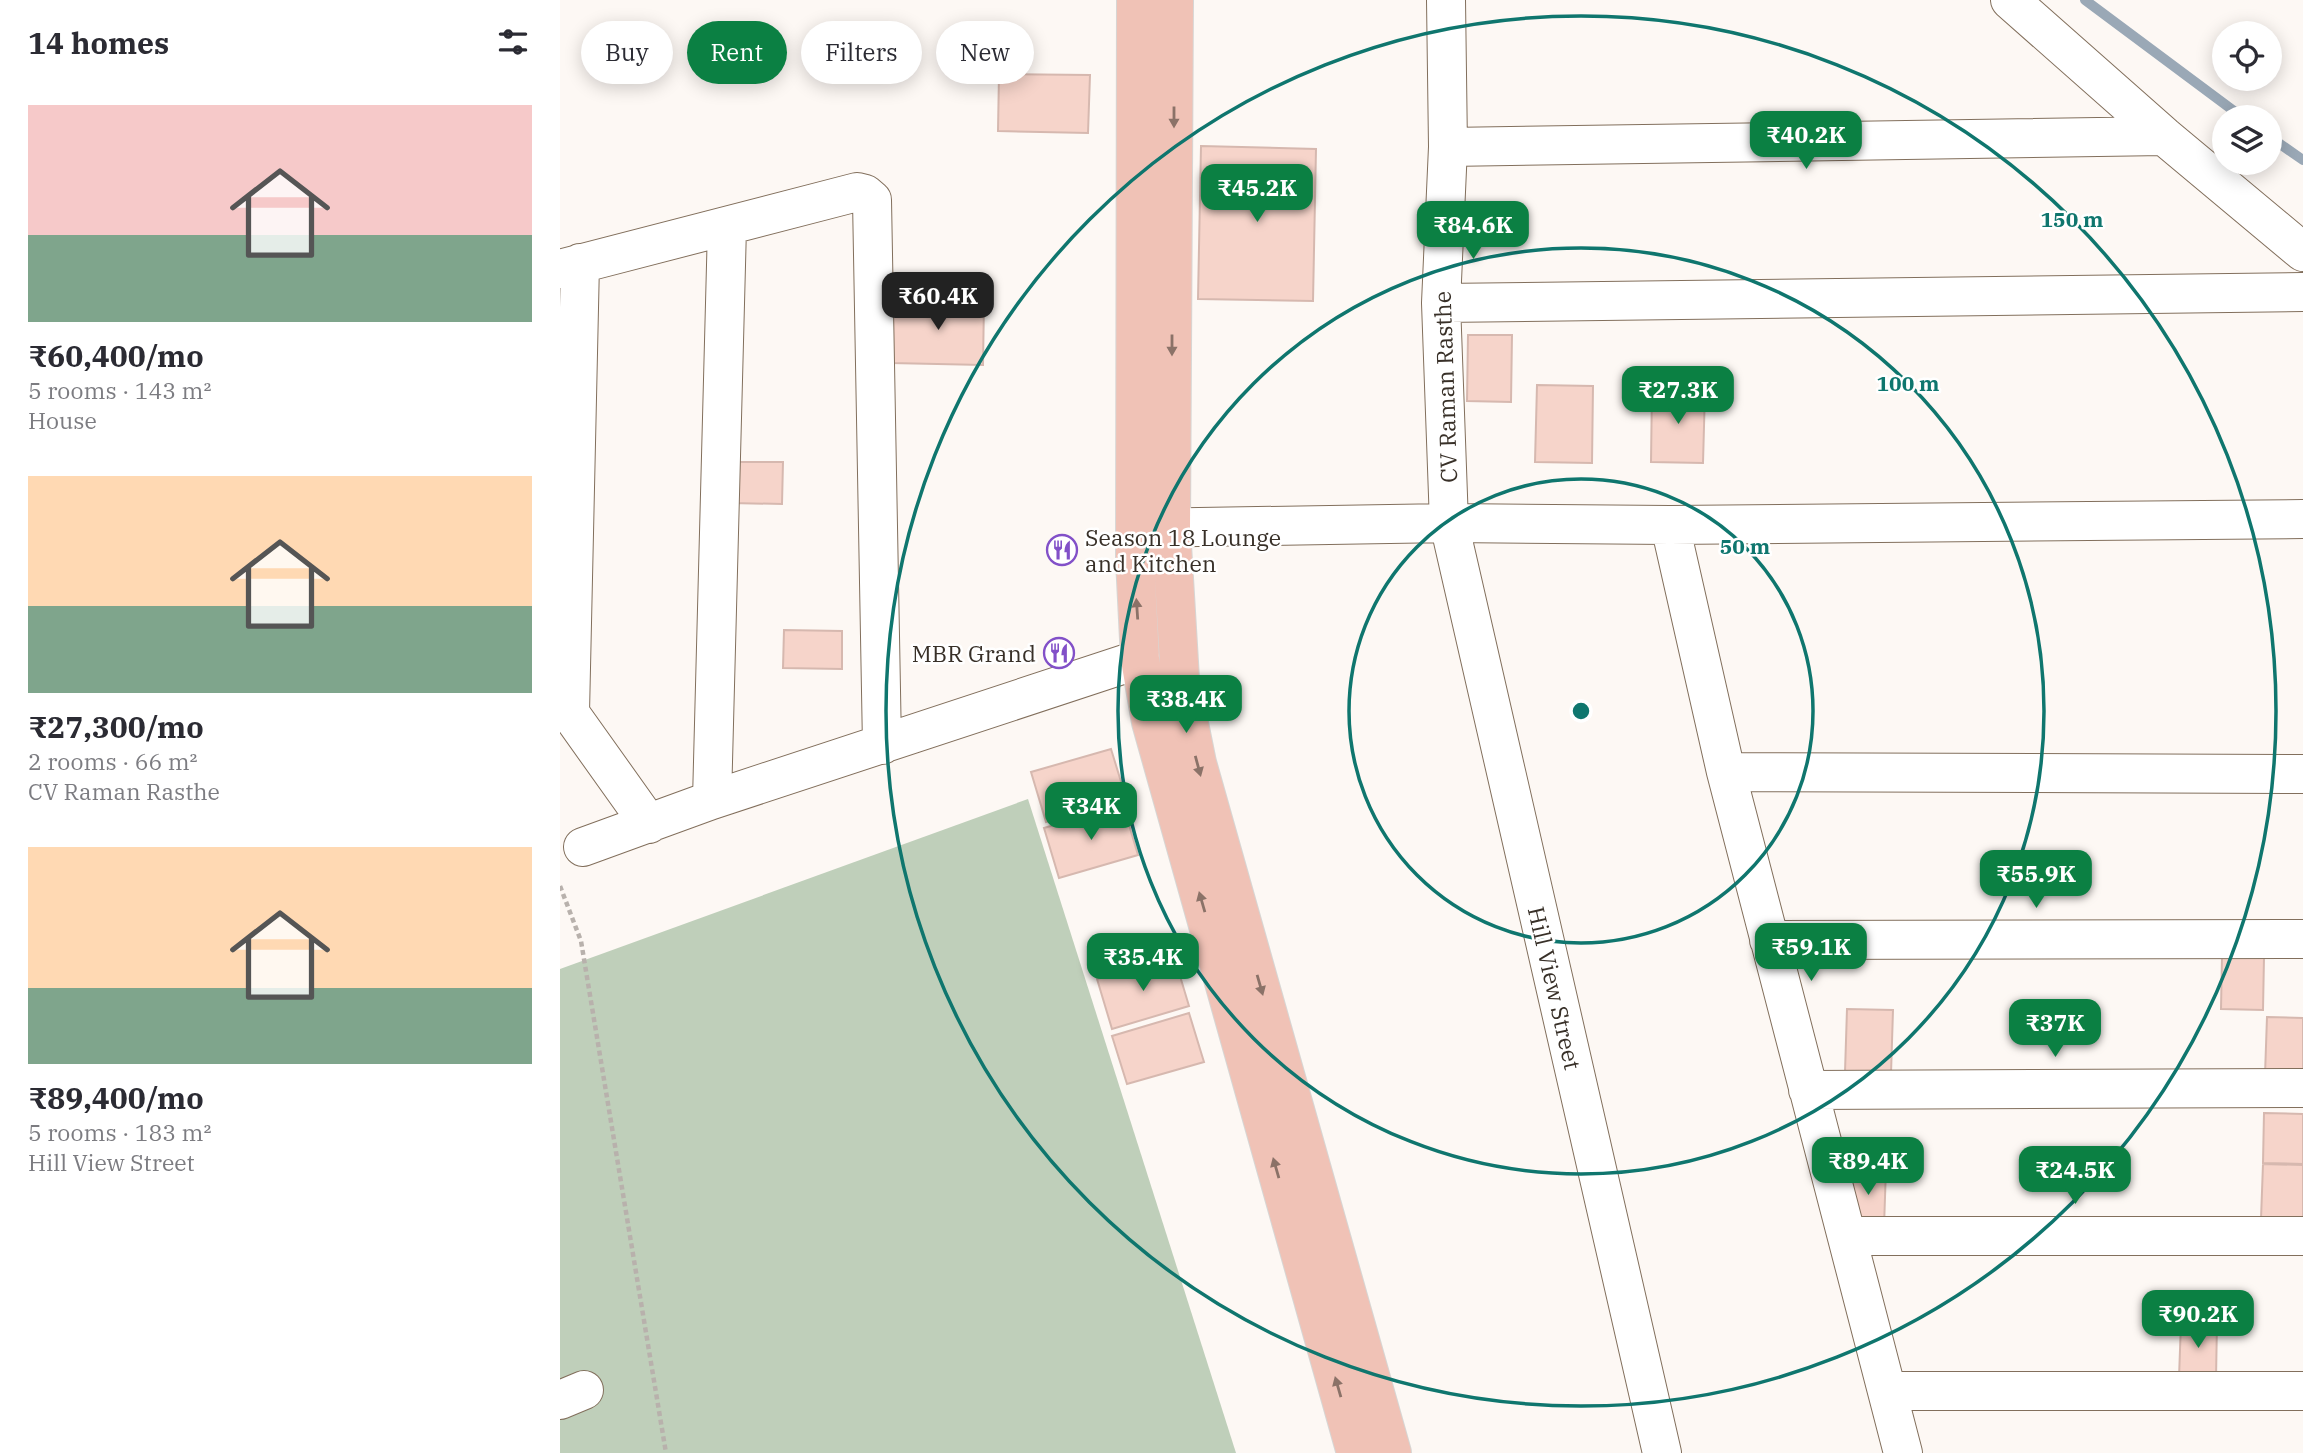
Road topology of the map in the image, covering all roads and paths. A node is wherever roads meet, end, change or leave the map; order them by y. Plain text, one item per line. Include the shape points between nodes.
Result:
1 (1136, 0) edge
2 (1174, 0) edge
3 (1446, 0) edge
4 (2010, 0) edge
5 (2164, 136) junction
6 (1448, 147) junction
7 (727, 227) junction
8 (2303, 252) edge
9 (570, 266) edge
10 (2303, 292) edge
11 (1441, 303) junction
12 (2303, 519) edge
13 (1449, 523) junction
14 (1670, 525) junction
15 (1153, 528) junction
16 (1140, 659) junction
17 (565, 706) edge
18 (882, 745) junction
19 (1726, 772) junction
20 (2303, 774) edge
21 (712, 800) junction
22 (649, 824) junction
23 (583, 847) dead end
24 (560, 886) edge
25 (2303, 939) edge
26 (1769, 940) junction
27 (2303, 1088) edge
28 (1808, 1090) junction
29 (1847, 1236) junction
30 (2303, 1236) edge
31 (1887, 1391) junction
32 (2303, 1391) edge
33 (666, 1453) edge
34 (1356, 1453) edge
35 (1392, 1453) edge
36 (1662, 1453) edge
37 (1903, 1453) edge

1 - 15 main road
2 -> 15 main road
3 - 6 street, CV Raman Rasthe
4 - 5 street
5 - 6 street
5 - 8 street
6 - 11 street, CV Raman Rasthe
7 - 9 street
7 - 18 street via 856,192 872,200
7 - 21 street
9 - 17 street
10 - 11 street
11 - 13 street, CV Raman Rasthe
12 - 14 street
13 - 14 street
13 - 15 street
13 - 36 street, Hill View Street
14 - 19 street
16 -> 15 main road
15 -> 35 main road via 1197,763
16 - 18 street
34 -> 16 main road via 1151,722
17 - 22 street
18 - 21 street
19 - 20 street
19 - 26 street
21 - 22 street
22 - 23 street
24 - 33 path via 581,941
25 - 26 street
26 - 28 street
27 - 28 street
28 - 29 street
29 - 30 street
29 - 31 street
31 - 32 street
31 - 37 street

